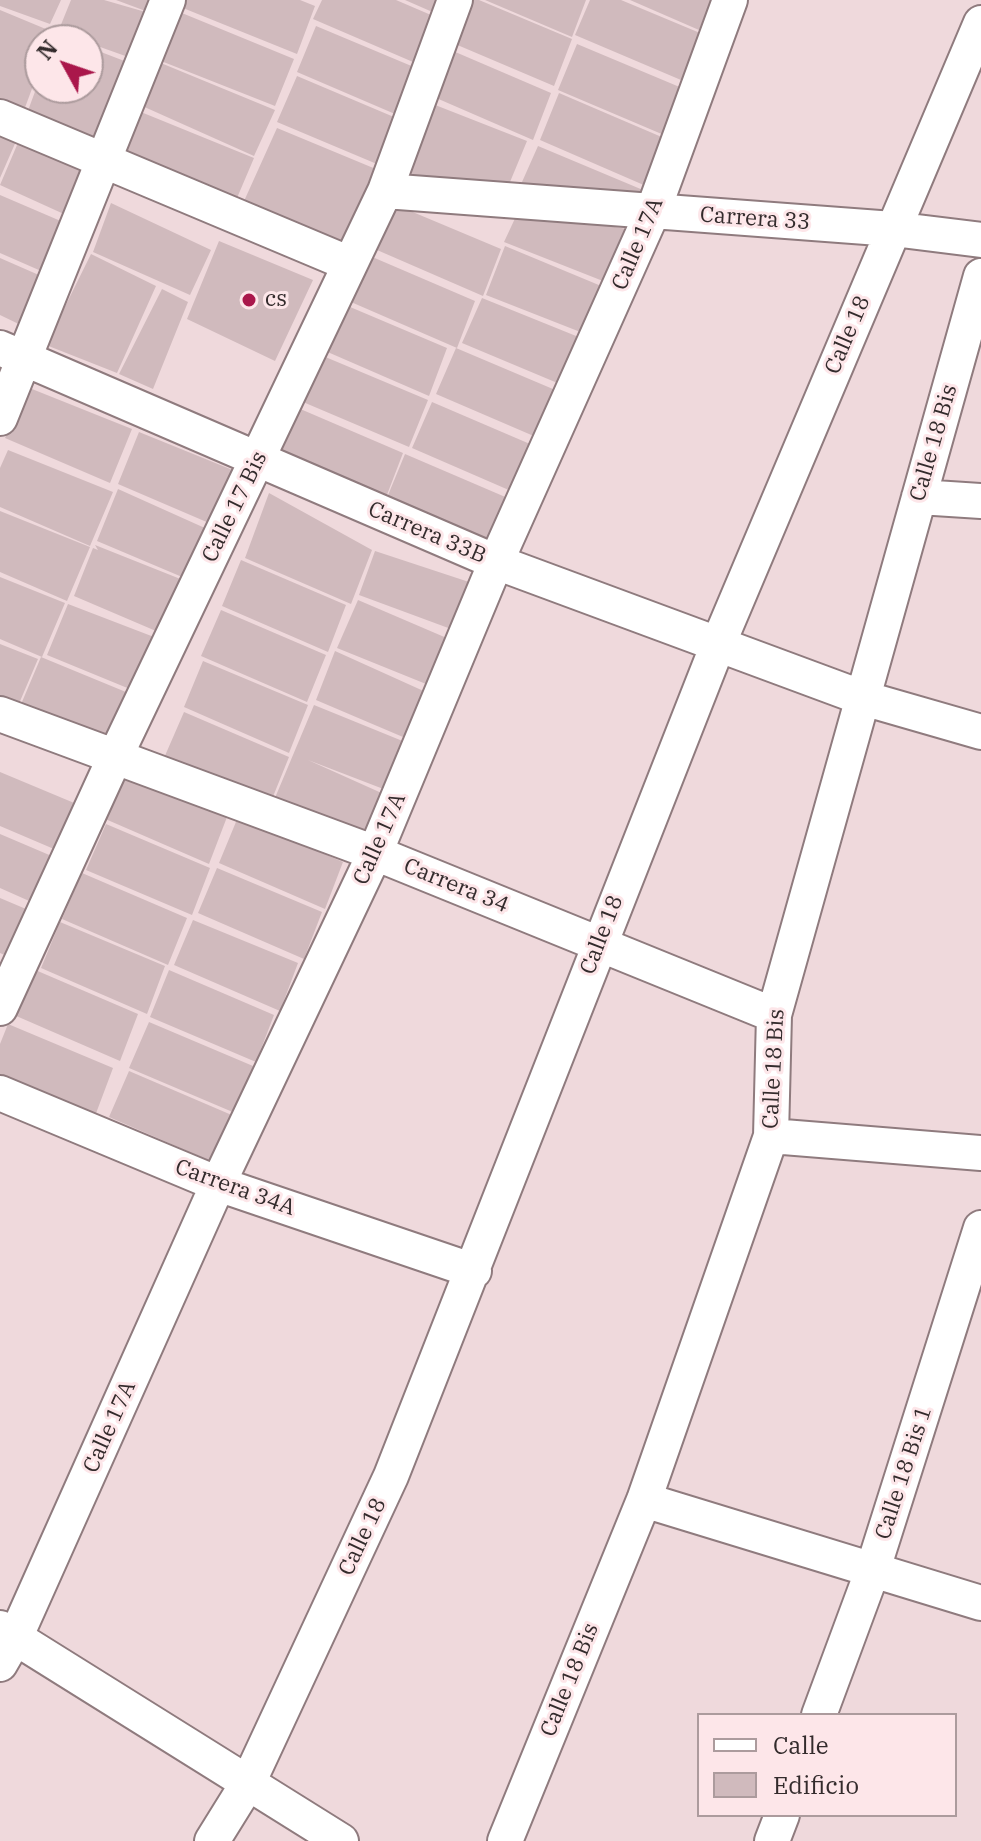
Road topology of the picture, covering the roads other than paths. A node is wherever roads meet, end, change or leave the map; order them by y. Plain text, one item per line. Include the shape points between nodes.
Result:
1 (168, 0) edge
2 (455, 0) edge
3 (730, 0) edge
4 (979, 36) edge
5 (0, 117) edge
6 (105, 159) junction
7 (385, 191) junction
8 (653, 211) junction
9 (893, 229) junction
10 (981, 240) edge
11 (350, 264) junction
12 (980, 280) edge
13 (12, 354) edge
14 (0, 418) edge
15 (258, 461) junction
16 (919, 497) junction
17 (981, 501) edge
18 (496, 562) junction
19 (719, 642) junction
20 (863, 698) junction
21 (0, 714) edge
22 (981, 732) edge
23 (115, 757) junction
24 (375, 853) junction
25 (597, 944) junction
26 (0, 1008) edge
27 (774, 1015) junction
28 (0, 1093) edge
29 (771, 1136) junction
30 (981, 1153) edge
31 (218, 1184) junction
32 (981, 1228) edge
33 (474, 1271) junction
34 (644, 1500) junction
35 (872, 1572) junction
36 (981, 1603) edge
37 (5, 1643) edge
38 (820, 1713) edge
39 (248, 1783) junction
40 (781, 1817) edge
41 (212, 1841) edge
42 (341, 1841) edge
43 (505, 1841) edge
44 (772, 1841) edge

1 - 6 street
2 - 7 street, Calle 17 Bis
3 - 8 street, Calle 17A
4 - 9 street, Calle 18
5 - 6 street
6 - 11 street
6 - 13 street
7 - 8 street, Carrera 33
7 - 11 street, Calle 17 Bis
8 - 9 street, Carrera 33
8 - 18 street, Calle 17A
9 - 10 street, Carrera 33
9 - 19 street, Calle 18
11 - 15 street, Calle 17 Bis
12 - 16 street, Calle 18 Bis
13 - 14 street
13 - 15 street, Carrera 33B
15 - 18 street, Carrera 33B
15 - 23 street, Calle 17 Bis
16 - 17 street
16 - 20 street, Calle 18 Bis
18 - 19 street, Carrera 33B
18 - 24 street, Calle 17A
19 - 20 street, Carrera 33B
19 - 25 street, Calle 18
20 - 22 street, Carrera 33B
20 - 27 street, Calle 18 Bis
21 - 23 street, Carrera 34
23 - 24 street, Carrera 34
23 - 26 street, Calle 17 Bis
24 - 25 street, Carrera 34
24 - 31 street, Calle 17A
25 - 27 street, Carrera 34
25 - 33 street, Calle 18
27 - 29 street, Calle 18 Bis
28 - 31 street, Carrera 34A
29 - 30 street
29 - 34 street, Calle 18 Bis
31 - 33 street, Carrera 34A
31 - 37 street, Calle 17A
32 - 35 street, Calle 18 Bis 1
33 - 39 street, Calle 18 via 391,1476
34 - 35 street
34 - 43 street, Calle 18 Bis
35 - 36 street
35 - 38 street, Calle 18 Bis 1
37 - 39 street
39 - 41 street, Calle 18
39 - 42 street
40 - 44 street

